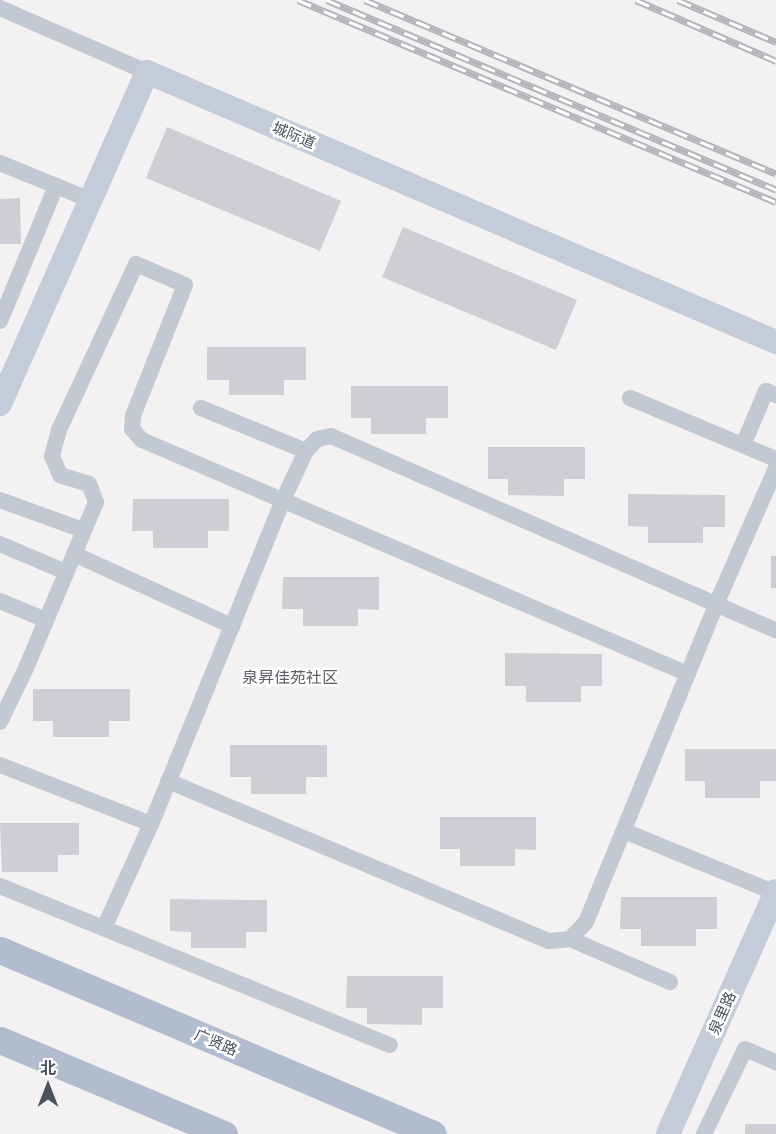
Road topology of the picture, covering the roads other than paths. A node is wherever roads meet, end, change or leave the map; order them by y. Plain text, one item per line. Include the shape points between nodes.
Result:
1 (0, 8) edge
2 (147, 72) junction
3 (0, 163) edge
4 (56, 186) junction
5 (90, 200) junction
6 (0, 321) edge
7 (776, 342) edge
8 (776, 395) edge
9 (630, 398) dead end
10 (0, 404) edge
11 (201, 408) dead end
12 (742, 445) junction
13 (306, 451) junction
14 (776, 459) edge
15 (776, 468) edge
16 (0, 500) edge
17 (283, 500) junction
18 (83, 530) junction
19 (0, 544) edge
20 (74, 554) junction
21 (66, 572) junction
22 (0, 601) edge
23 (717, 605) junction
24 (46, 620) junction
25 (232, 626) junction
26 (776, 630) edge
27 (688, 674) junction
28 (0, 722) edge
29 (0, 765) edge
30 (168, 780) junction
31 (151, 824) junction
32 (624, 831) junction
33 (0, 886) edge
34 (776, 892) edge
35 (104, 928) junction
36 (570, 939) junction
37 (0, 950) edge
38 (670, 982) dead end
39 (0, 1040) edge
40 (390, 1045) dead end
41 (776, 1062) edge
42 (224, 1134) edge
43 (433, 1134) edge
44 (668, 1134) edge
45 (704, 1134) edge

1 - 2 street
2 - 5 street
2 - 7 street, 城际道
3 - 4 street
4 - 5 street
4 - 6 street
5 - 10 street
8 - 12 street via 766,391
9 - 12 street
11 - 13 street
12 - 14 street
13 - 17 street
13 - 23 street via 317,439 331,436
15 - 23 street
16 - 18 street
17 - 18 street via 142,440 132,429 133,416 185,285 136,264 60,430 52,456 60,475 89,484 96,502
17 - 25 street
17 - 27 street
18 - 20 street
19 - 21 street
20 - 21 street
20 - 25 street
21 - 24 street
22 - 24 street
23 - 26 street
23 - 27 street
24 - 28 street
25 - 30 street
27 - 32 street
29 - 31 street
30 - 31 street
30 - 36 street via 549,940
31 - 35 street
32 - 34 street
32 - 36 street via 586,922
33 - 35 street
34 - 44 street, 泉里路
35 - 40 street
36 - 38 street
37 - 43 main road, 广贤路
39 - 42 main road
41 - 45 street via 745,1049

